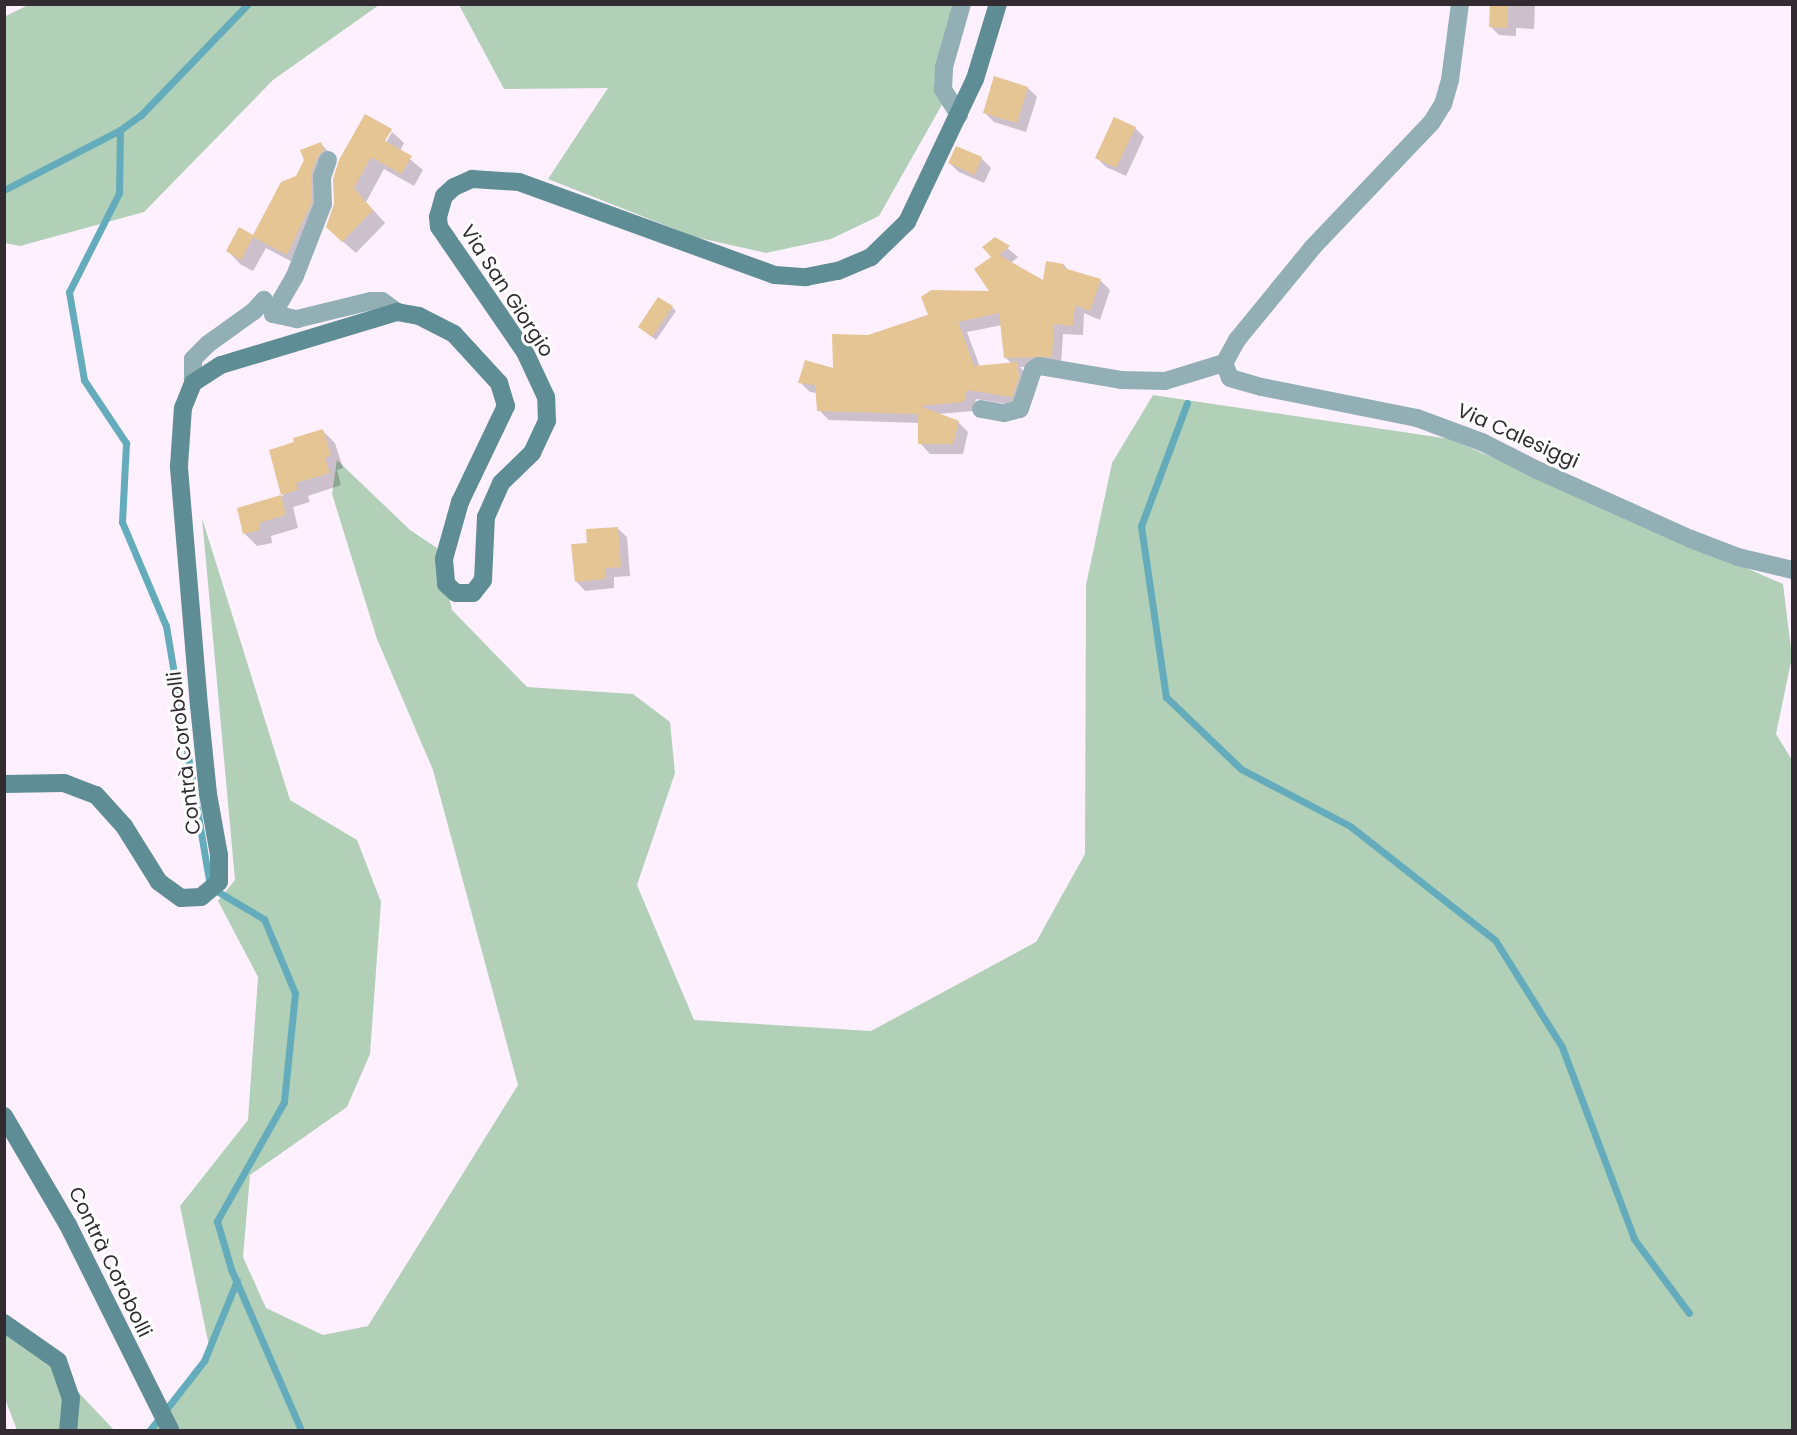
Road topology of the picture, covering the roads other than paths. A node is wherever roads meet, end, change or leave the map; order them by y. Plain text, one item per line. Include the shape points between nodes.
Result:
1 (962, 4) edge
2 (998, 4) edge
3 (1460, 4) edge
4 (959, 115) junction
5 (328, 160) dead end
6 (264, 300) dead end
7 (397, 312) junction
8 (1224, 363) junction
9 (193, 383) junction
10 (981, 409) dead end
11 (1792, 570) edge
12 (4, 784) edge
13 (4, 1116) edge
14 (4, 1323) edge
15 (68, 1431) edge
16 (170, 1431) edge

1 - 4 street via 944,66 943,89
2 - 4 street, Via San Giorgio via 975,79
3 - 8 street via 1450,80 1443,104 1431,123 1313,247 1237,340
4 - 7 street, Via San Giorgio via 907,222 871,257 838,271 806,277 774,275 519,182 472,179 444,196 439,227 525,352 546,397 547,421 532,453 501,483 486,517 483,580 473,593 456,593 446,584 444,559 460,502 506,406 499,383 454,334 418,316
5 - 7 street via 322,177 323,204 295,276 273,314 297,319 371,301 381,301
6 - 9 street via 194,359
7 - 9 street via 221,364
8 - 10 street via 1165,381 1120,380 1039,366 1033,370 1020,409 1004,413
8 - 11 street, Via Calesiggi via 1230,378 1443,427 1691,538 1738,557
9 - 12 street, Contrà Corobolli via 183,408 179,466 200,717 219,855 219,882 201,897 181,898 159,882 124,825 96,795 64,783
13 - 16 street, Contrà Corobolli via 68,1225
14 - 15 street via 58,1361 71,1398

